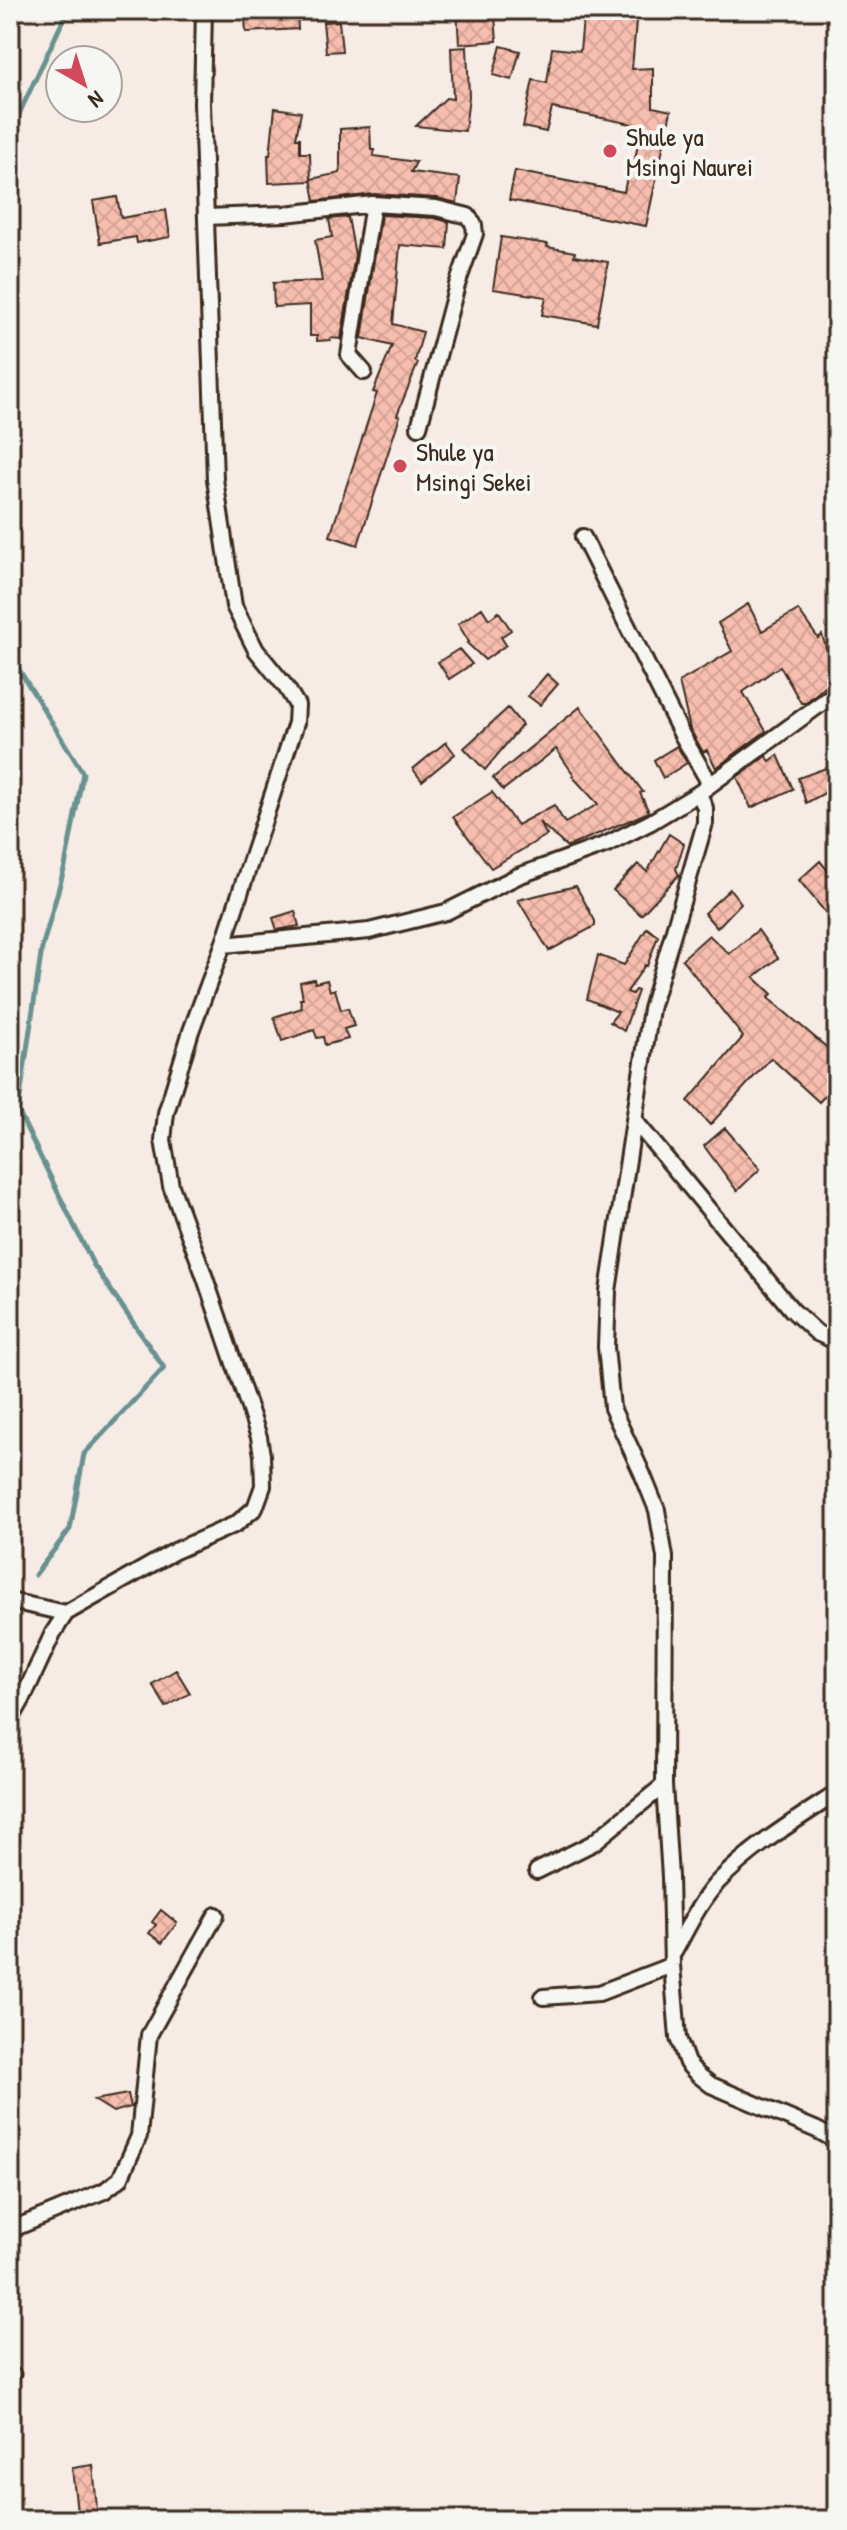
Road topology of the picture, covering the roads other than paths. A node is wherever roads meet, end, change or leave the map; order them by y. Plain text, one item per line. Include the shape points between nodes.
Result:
1 (204, 10) edge
2 (373, 204) junction
3 (206, 217) junction
4 (364, 372) dead end
5 (419, 427) dead end
6 (583, 537) dead end
7 (837, 692) edge
8 (704, 789) junction
9 (223, 945) junction
10 (635, 1121) junction
11 (837, 1342) edge
12 (10, 1601) edge
13 (66, 1613) junction
14 (10, 1721) edge
15 (664, 1785) junction
16 (837, 1793) edge
17 (537, 1871) dead end
18 (216, 1915) dead end
19 (673, 1959) junction
20 (543, 1997) dead end
21 (837, 2141) edge
22 (10, 2230) edge

1 - 3 street
2 - 3 street
2 - 4 street via 349,355
2 - 5 street via 436,208 468,216 474,225
3 - 9 street via 215,479 234,606 256,650 297,705 296,723
6 - 8 street
7 - 8 street
8 - 9 street via 607,844 518,876 446,912 369,931
8 - 10 street via 705,823 651,1009
9 - 13 street via 174,1085 163,1140 171,1186 259,1437 263,1486 255,1508 236,1524 165,1556
10 - 11 street via 792,1310 817,1333
10 - 15 street via 608,1291 606,1347 612,1408 657,1510 665,1557
12 - 13 street
13 - 14 street
15 - 17 street via 593,1843
15 - 19 street
16 - 19 street via 718,1883
18 - 22 street via 149,2035 139,2136 120,2179 104,2191
19 - 20 street via 599,1993
19 - 21 street via 678,2038 687,2063 711,2085

